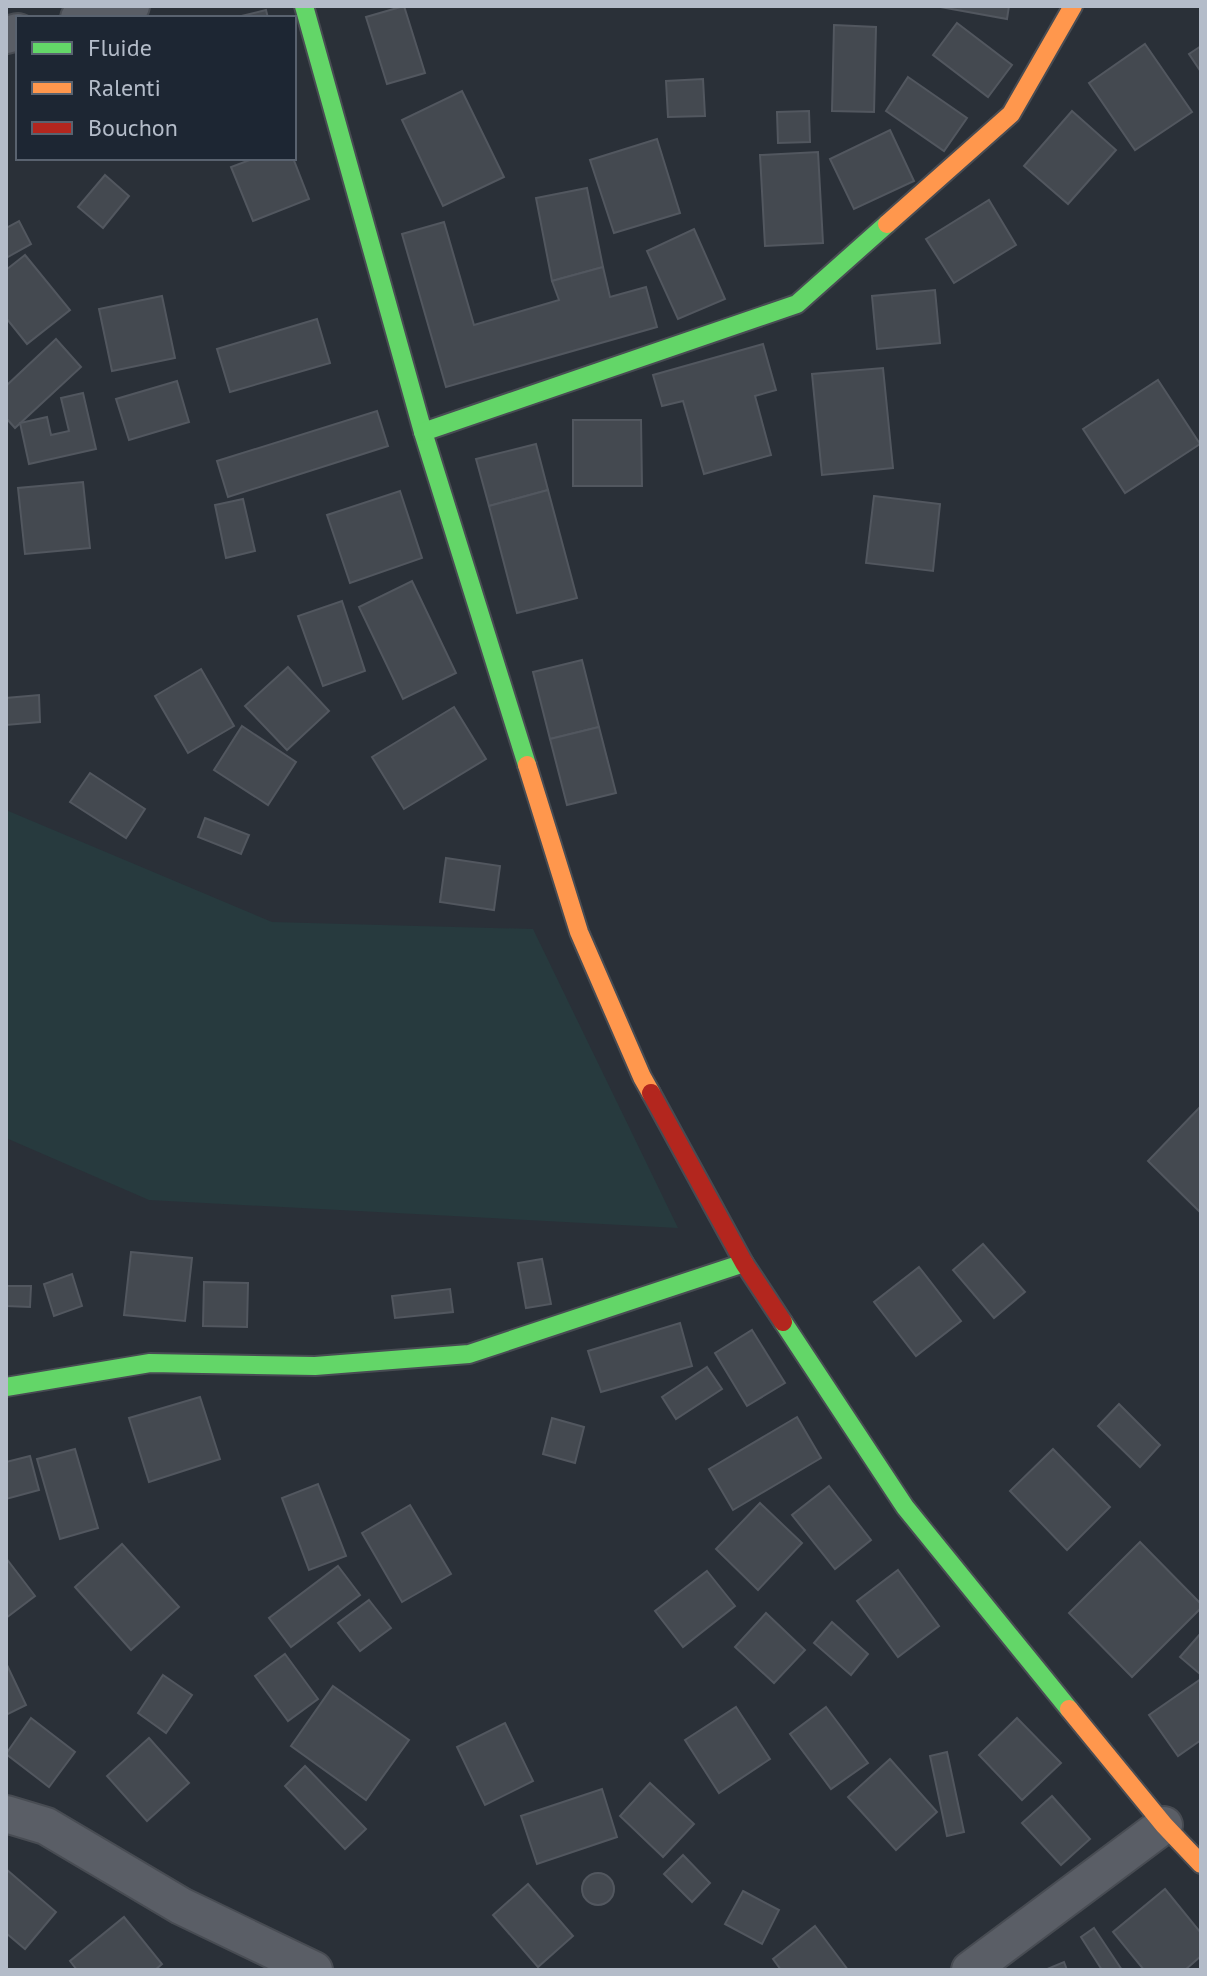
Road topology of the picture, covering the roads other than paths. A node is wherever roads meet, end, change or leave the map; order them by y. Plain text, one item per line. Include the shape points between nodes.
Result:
1 (131, 6) edge
2 (304, 6) edge
3 (1073, 6) edge
4 (88, 16) edge
5 (423, 432) junction
6 (744, 1263) junction
7 (6, 1387) edge
8 (6, 1814) edge
9 (1164, 1825) junction
10 (1201, 1864) edge
11 (314, 1970) edge
12 (970, 1970) edge

1 - 4 street
2 - 5 street
3 - 5 street via 1011,114 797,304
5 - 6 street via 579,932 642,1077
6 - 7 street via 469,1354 315,1366 150,1363
6 - 9 street via 905,1507
8 - 11 street via 46,1826 181,1906
9 - 10 street
9 - 12 street

